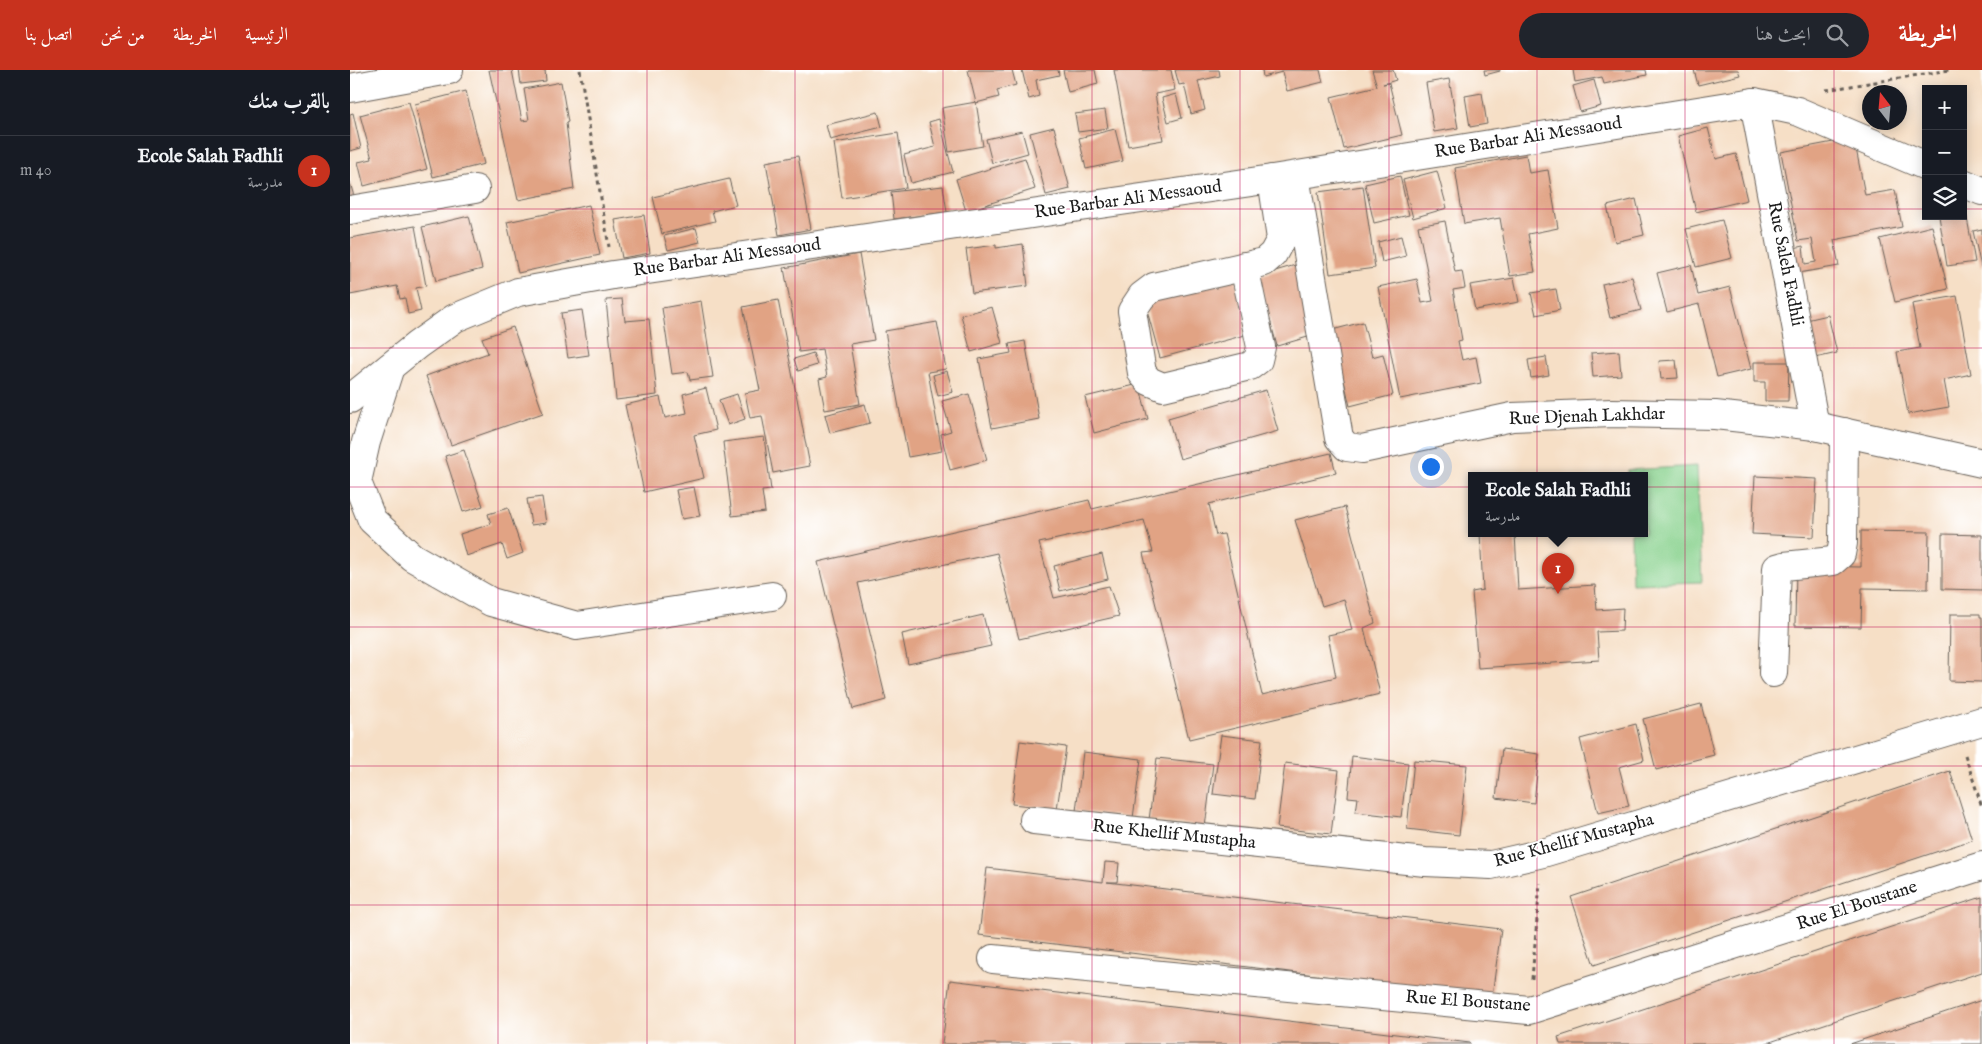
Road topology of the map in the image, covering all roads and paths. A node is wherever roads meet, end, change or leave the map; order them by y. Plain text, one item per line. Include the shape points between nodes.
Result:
1 (449, 70) edge
2 (580, 70) edge
3 (1949, 70) edge
4 (350, 88) edge
5 (1822, 90) dead end
6 (1754, 102) junction
7 (1922, 164) edge
8 (1283, 177) junction
9 (1967, 185) edge
10 (474, 189) dead end
11 (1982, 191) edge
12 (350, 210) edge
13 (1244, 266) junction
14 (613, 275) junction
15 (390, 367) junction
16 (350, 399) edge
17 (1815, 426) junction
18 (1844, 432) junction
19 (1982, 463) edge
20 (772, 596) dead end
21 (1773, 673) dead end
22 (1982, 720) edge
23 (1956, 729) junction
24 (1982, 807) edge
25 (1034, 820) dead end
26 (1543, 853) junction
27 (1982, 866) edge
28 (994, 959) dead end
29 (1529, 1010) junction

1 - 4 street
2 - 14 path
3 - 5 path
6 - 7 street, Rue Barbar Ali Messaoud via 1797,111
6 - 8 street, Rue Barbar Ali Messaoud
6 - 17 street, Rue Saleh Fadhli
8 - 13 street via 1281,239 1264,262
8 - 14 street, Rue Barbar Ali Messaoud
8 - 17 street, Rue Djenah Lakhdar via 1339,438 1347,447 1362,449 1512,417 1612,413 1715,414
9 - 11 street
10 - 12 street
13 - 13 street via 1154,287 1142,296 1132,311 1142,373 1149,381 1163,387 1250,366 1258,360 1261,348
14 - 15 street, Rue Barbar Ali Messaoud via 518,292 455,318
15 - 16 street, Rue Barbar Ali Messaoud
15 - 20 street via 366,442 358,482 372,520 412,557 491,602 577,626
17 - 18 street, Rue Djenah Lakhdar
18 - 19 street, Rue Djenah Lakhdar
18 - 21 street via 1841,554 1833,561 1777,568
22 - 23 street, Rue Khellif Mustapha
23 - 24 path
23 - 26 street, Rue Khellif Mustapha
25 - 26 street, Rue Khellif Mustapha via 1425,862 1491,865
26 - 29 path
27 - 29 street, Rue El Boustane
28 - 29 street, Rue El Boustane

